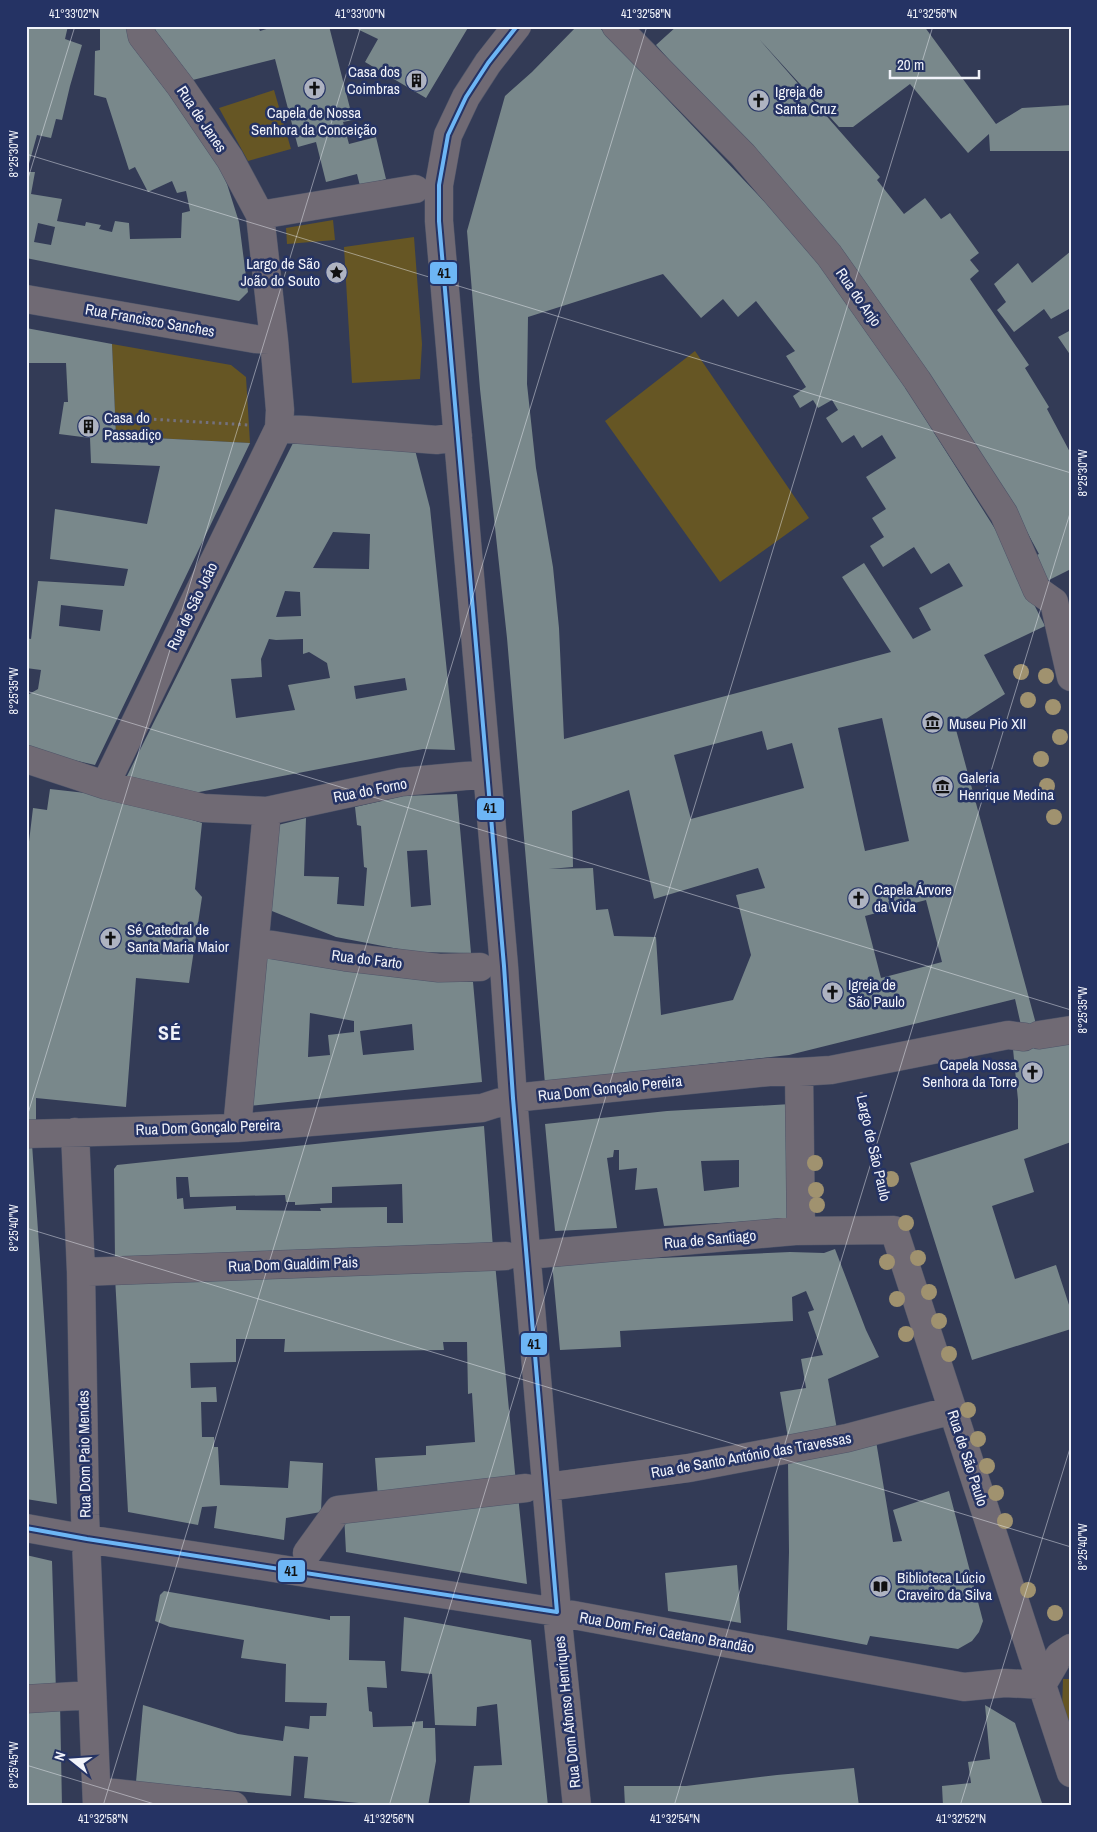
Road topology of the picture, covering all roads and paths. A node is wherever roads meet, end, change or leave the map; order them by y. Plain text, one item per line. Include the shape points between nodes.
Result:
1 (140, 26) edge
2 (517, 26) edge
3 (616, 26) edge
4 (415, 189) dead end
5 (261, 224) junction
6 (26, 299) edge
7 (274, 340) junction
8 (116, 418) dead end
9 (280, 419) junction
10 (458, 436) junction
11 (1062, 597) edge
12 (1071, 677) edge
13 (26, 759) edge
14 (486, 774) junction
15 (105, 785) junction
16 (262, 811) junction
17 (255, 942) junction
18 (480, 967) dead end
19 (1071, 1030) edge
20 (855, 1066) junction
21 (800, 1072) junction
22 (513, 1098) junction
23 (237, 1128) junction
24 (75, 1132) junction
25 (26, 1134) edge
26 (894, 1230) junction
27 (801, 1231) junction
28 (516, 1256) junction
29 (81, 1272) junction
30 (953, 1410) junction
31 (536, 1487) junction
32 (26, 1528) edge
33 (87, 1539) junction
34 (307, 1553) dead end
35 (557, 1612) junction
36 (1071, 1648) edge
37 (1042, 1685) junction
38 (91, 1695) junction
39 (26, 1699) edge
40 (1071, 1773) edge
41 (97, 1798) edge
42 (234, 1806) edge
43 (577, 1806) edge

1 - 5 street, Rua de Janes via 142,36 181,86 230,159
2 - 10 street, Rua Dom Afonso Henriques via 466,97 448,135 439,185 439,221
3 - 11 street, Rua do Anjo via 743,155 829,255 917,380 1004,514 1037,590
4 - 5 street
5 - 7 street
6 - 7 street, Rua Francisco Sanches
7 - 9 street
8 - 9 path via 249,425
9 - 10 street via 437,440
9 - 15 street, Rua de São João
10 - 14 street, Rua Dom Afonso Henriques
11 - 12 street
13 - 15 street, Rua do Forno
14 - 16 street, Rua do Forno via 401,782
14 - 22 street, Rua Dom Afonso Henriques
15 - 16 street, Rua do Forno via 203,808
16 - 17 street
17 - 18 street, Rua do Farto via 439,968
17 - 23 street
19 - 20 street, Rua Dom Gonçalo Pereira via 1031,1036 1008,1035
20 - 21 street, Rua Dom Gonçalo Pereira
20 - 26 path, Largo de São Paulo
21 - 22 street, Rua Dom Gonçalo Pereira via 769,1072
21 - 27 street
22 - 23 street, Rua Dom Gonçalo Pereira via 482,1108
22 - 28 street, Rua Dom Afonso Henriques
23 - 24 street, Rua Dom Gonçalo Pereira
24 - 25 street, Rua Dom Gonçalo Pereira
24 - 29 street, Rua Dom Paio Mendes
26 - 27 street, Rua de Santiago
26 - 30 street, Rua de São Paulo
27 - 28 street, Rua de Santiago
28 - 29 street, Rua Dom Gualdim Pais
28 - 31 street, Rua Dom Afonso Henriques
29 - 33 street, Rua Dom Paio Mendes
30 - 31 street, Rua de Santo António das Travessas via 828,1442 689,1468
30 - 37 street, Rua de São Paulo
31 - 34 street, Rua de Santo António das Travessas via 338,1510
31 - 35 street, Rua Dom Afonso Henriques
32 - 33 street, Rua Dom Frei Caetano Brandão
33 - 35 street, Rua Dom Frei Caetano Brandão
33 - 38 street, Rua Dom Paio Mendes
35 - 37 street, Rua Dom Frei Caetano Brandão via 964,1687 1005,1683
35 - 43 street, Rua Dom Afonso Henriques
36 - 37 street via 1060,1656
37 - 40 street, Rua de São Paulo
38 - 39 street
38 - 41 street, Rua Dom Paio Mendes
41 - 42 street

